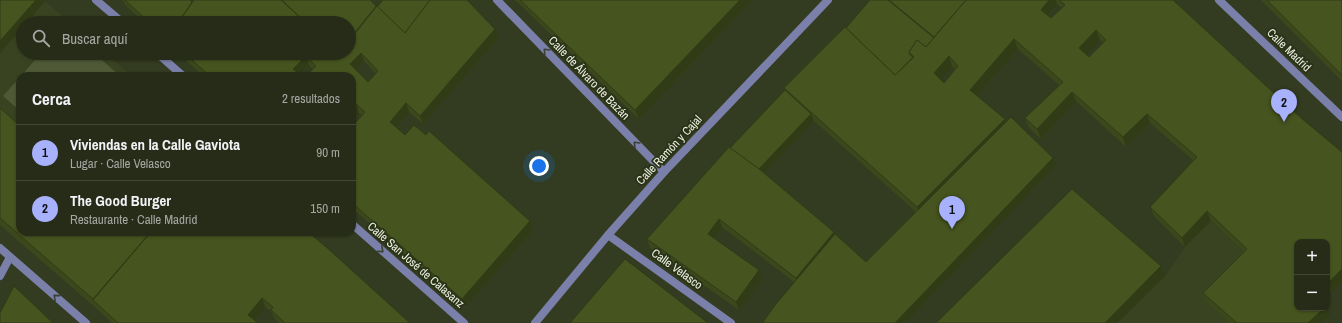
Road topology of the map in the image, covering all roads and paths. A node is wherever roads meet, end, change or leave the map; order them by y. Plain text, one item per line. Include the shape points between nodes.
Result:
1 (96, 0) edge
2 (497, 0) edge
3 (828, 0) edge
4 (1219, 0) edge
5 (114, 16) edge
6 (165, 60) edge
7 (178, 72) edge
8 (1342, 117) edge
9 (664, 172) junction
10 (356, 228) edge
11 (608, 235) junction
12 (0, 248) edge
13 (10, 256) junction
14 (0, 276) edge
15 (86, 323) edge
16 (464, 323) edge
17 (535, 323) edge
18 (731, 323) edge

1 - 5 street
9 -> 2 street, Calle de Álvaro de Bazán
3 - 9 street, Calle Ramón y Cajal
4 - 8 street, Calle Madrid
6 - 7 street
9 - 11 street, Calle Ramón y Cajal
10 -> 16 street, Calle San José de Calasanz
11 - 17 street, Calle Ramón y Cajal
11 - 18 street, Calle Velasco
12 - 13 street
13 - 14 street
15 -> 13 street

